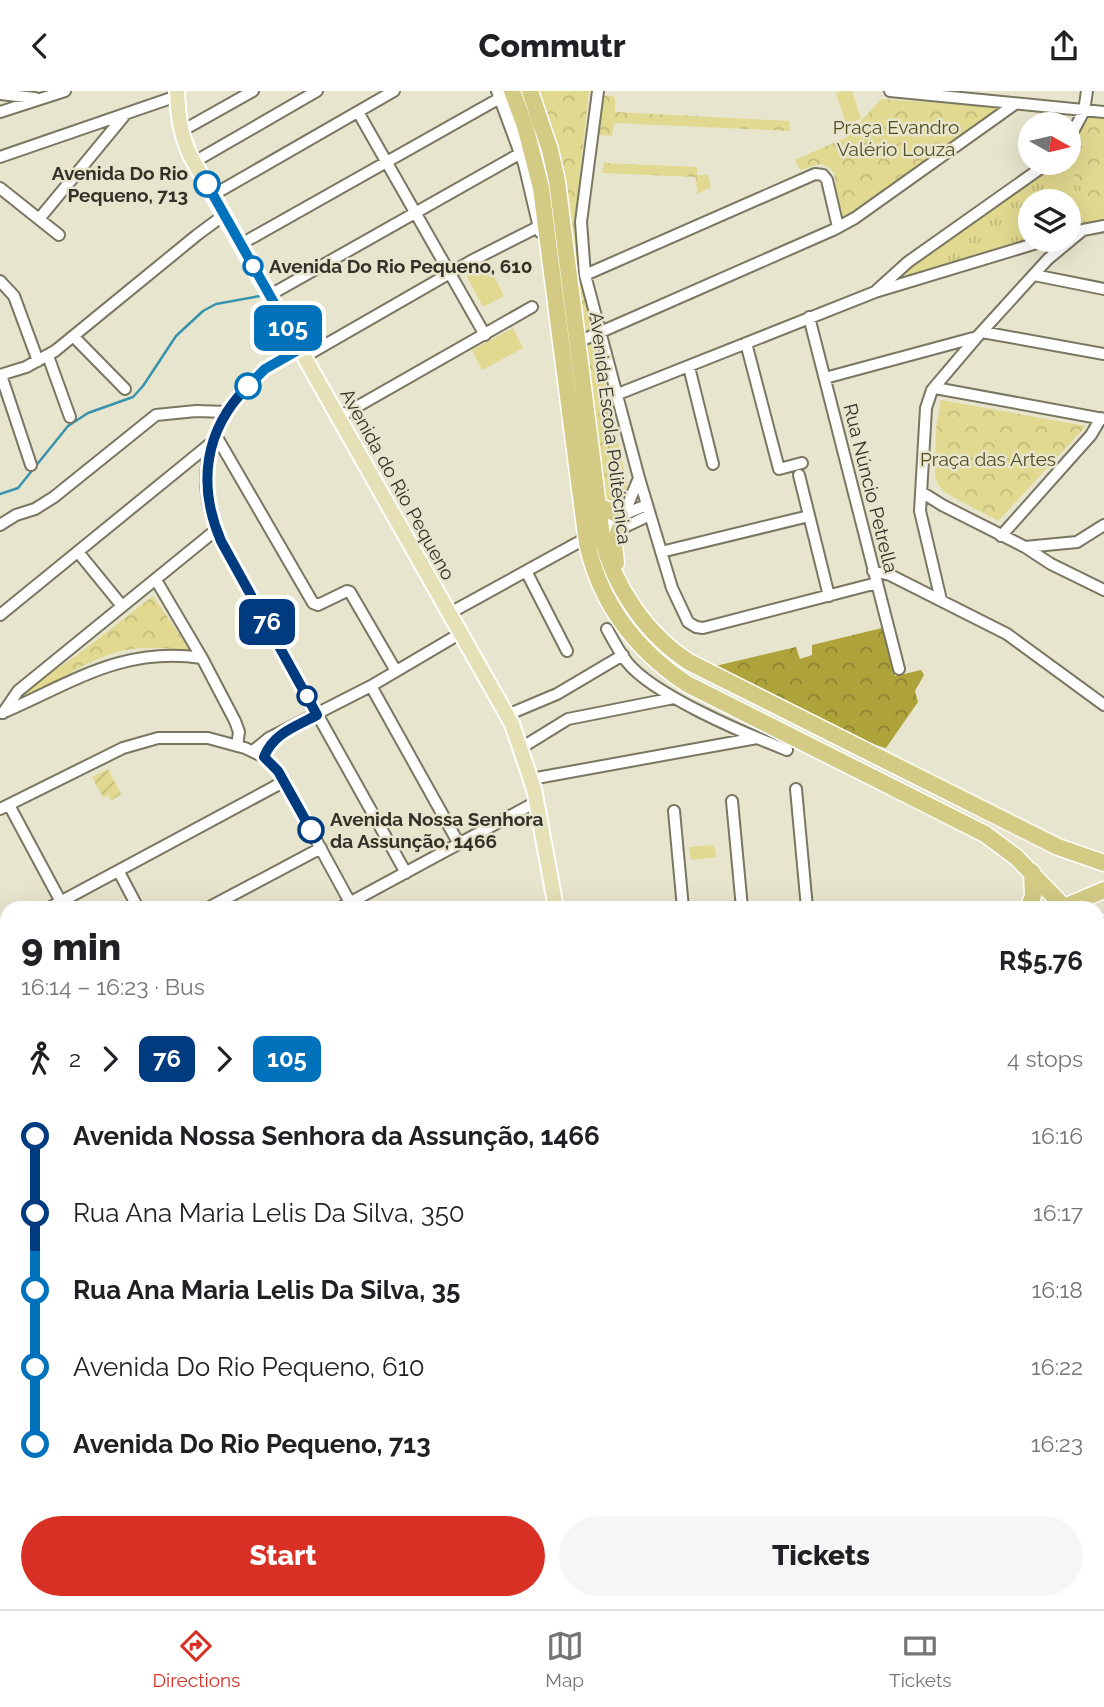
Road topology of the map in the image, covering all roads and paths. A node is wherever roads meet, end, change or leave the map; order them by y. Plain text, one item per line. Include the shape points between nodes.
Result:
1 (65, 91) edge
2 (253, 91) edge
3 (317, 91) edge
4 (394, 91) edge
5 (530, 91) edge
6 (598, 91) edge
7 (890, 91) edge
8 (1087, 91) edge
9 (177, 93) edge
10 (503, 93) edge
11 (0, 95) edge
12 (39, 99) junction
13 (1014, 104) junction
14 (358, 111) junction
15 (1084, 111) junction
16 (0, 112) edge
17 (1104, 112) edge
18 (126, 114) junction
19 (1082, 115) edge
20 (180, 132) junction
21 (521, 153) junction
22 (0, 157) edge
23 (194, 162) junction
24 (387, 162) junction
25 (1031, 175) edge
26 (0, 188) edge
27 (213, 195) junction
28 (416, 212) junction
29 (224, 215) junction
30 (38, 219) junction
31 (1104, 226) edge
32 (538, 227) junction
33 (838, 227) junction
34 (1083, 230) joint
35 (59, 235) dead end
36 (241, 244) junction
37 (1018, 249) edge
38 (549, 250) junction
39 (1050, 252) edge
40 (1051, 256) junction
41 (450, 273) junction
42 (585, 275) junction
43 (1034, 275) junction
44 (0, 281) edge
45 (1104, 289) edge
46 (5, 292) edge
47 (875, 292) junction
48 (270, 295) junction
49 (532, 307) dead end
50 (809, 317) junction
51 (560, 323) junction
52 (602, 333) junction
53 (979, 334) junction
54 (485, 335) junction
55 (74, 337) junction
56 (578, 342) junction
57 (746, 343) junction
58 (302, 353) junction
59 (1104, 354) edge
60 (43, 359) junction
61 (689, 367) junction
62 (1, 375) edge
63 (825, 378) junction
64 (934, 388) junction
65 (125, 389) dead end
66 (618, 394) junction
67 (228, 412) junction
68 (70, 417) dead end
69 (339, 417) junction
70 (1103, 419) edge
71 (213, 439) junction
72 (802, 463) dead end
73 (713, 464) dead end
74 (31, 465) dead end
75 (799, 475) dead end
76 (639, 478) junction
77 (923, 493) junction
78 (598, 506) junction
79 (649, 510) junction
80 (809, 516) junction
81 (623, 521) junction
82 (0, 525) edge
83 (1104, 525) edge
84 (216, 530) junction
85 (594, 535) junction
86 (1001, 536) junction
87 (656, 537) junction
88 (1025, 547) junction
89 (78, 552) junction
90 (661, 552) junction
91 (526, 571) junction
92 (873, 571) junction
93 (156, 580) junction
94 (877, 583) junction
95 (622, 589) junction
96 (1104, 590) edge
97 (829, 596) junction
98 (941, 600) junction
99 (122, 605) junction
100 (450, 613) junction
101 (0, 615) edge
102 (607, 629) dead end
103 (461, 633) junction
104 (567, 651) dead end
105 (623, 655) junction
106 (202, 658) junction
107 (899, 669) dead end
108 (396, 671) junction
109 (371, 685) junction
110 (674, 698) junction
111 (1104, 705) edge
112 (1, 714) edge
113 (317, 715) junction
114 (507, 715) junction
115 (283, 733) junction
116 (757, 738) junction
117 (245, 746) junction
118 (522, 748) junction
119 (787, 750) dead end
120 (264, 757) junction
121 (531, 779) junction
122 (285, 781) junction
123 (796, 789) dead end
124 (732, 801) dead end
125 (536, 802) junction
126 (5, 807) edge
127 (674, 811) dead end
128 (459, 844) junction
129 (321, 848) junction
130 (1104, 863) edge
131 (119, 871) junction
132 (1032, 872) junction
133 (407, 873) junction
134 (1104, 890) edge
135 (60, 901) edge
136 (63, 901) edge
137 (134, 901) edge
138 (221, 901) edge
139 (350, 901) edge
140 (359, 901) edge
141 (555, 901) edge
142 (682, 901) edge
143 (741, 901) edge
144 (806, 901) edge
145 (1031, 901) edge
146 (1057, 901) edge
147 (1079, 901) edge

1 - 12 street
2 - 20 street
3 - 23 street
4 - 14 street
5 - 56 highway, Avenida Escola Politécnica via 557,181
6 - 42 street via 582,222
7 - 13 street
8 - 15 street
9 - 18 street
9 - 20 main road, Avenida do Rio Pequeno
10 - 21 street, Avenida Escola Politécnica
10 - 24 street
10 - 38 highway, Avenida Escola Politécnica via 535,158
11 - 12 street
12 - 16 street
13 - 15 street
13 - 33 street
14 - 24 street
14 - 27 street
15 - 17 street
15 - 19 street
18 - 22 street
18 - 30 street
20 - 23 main road, Avenida do Rio Pequeno
21 - 28 street
21 - 32 street, Avenida Escola Politécnica
23 - 27 main road, Avenida do Rio Pequeno
24 - 28 street
24 - 36 street
25 - 47 street via 908,262
26 - 30 street
27 - 29 main road, Avenida do Rio Pequeno
28 - 41 street
28 - 48 street
29 - 36 main road, Avenida do Rio Pequeno
29 - 55 street
30 - 35 street
31 - 34 street
32 - 38 street, Avenida Escola Politécnica
32 - 41 street
33 - 42 street via 827,180 815,174
33 - 52 street
34 - 40 street
36 - 48 main road, Avenida do Rio Pequeno
37 - 47 street
38 - 51 highway, Avenida Escola Politécnica
39 - 40 street
40 - 43 street
41 - 54 street
41 - 58 street
42 - 52 street
43 - 45 street
43 - 53 street
44 - 46 street
46 - 60 street via 18,303
47 - 50 street
48 - 58 main road, Avenida do Rio Pequeno
49 - 54 street
50 - 57 street
50 - 63 street, Rua Núncio Petrella
51 - 56 highway via 566,337
51 - 85 highway, Avenida Escola Politécnica via 577,473
52 - 56 street
52 - 66 street
53 - 59 street
53 - 63 street
53 - 64 street
54 - 69 street
55 - 60 street
55 - 65 street
56 - 78 highway, Avenida Escola Politécnica
57 - 61 street
57 - 72 street via 779,469
58 - 67 street via 265,369
58 - 69 main road, Avenida do Rio Pequeno
60 - 62 street
60 - 68 street
61 - 66 street
61 - 73 street
62 - 74 street
63 - 92 street, Rua Núncio Petrella
64 - 70 street
64 - 77 street via 926,408
66 - 76 street
67 - 71 street
67 - 82 street via 156,415 54,497
69 - 100 main road, Avenida do Rio Pequeno
70 - 86 street
71 - 84 street via 207,497
71 - 89 street
71 - 108 street via 311,599 318,605 350,592
75 - 80 street
76 - 79 street
76 - 81 street
77 - 86 street
77 - 98 street via 920,512
78 - 81 highway
78 - 85 highway, Avenida Escola Politécnica
79 - 81 street
79 - 87 street
80 - 90 street
80 - 97 street
81 - 85 street
81 - 87 street
81 - 95 highway via 614,544
83 - 88 street via 1077,541
84 - 93 street
84 - 113 street
85 - 91 street
85 - 95 highway, Avenida Escola Politécnica
85 - 132 highway, Avenida Escola Politécnica via 603,592 634,641 668,672 985,834
86 - 88 street
87 - 90 street
88 - 96 street
89 - 99 street
89 - 101 street
90 - 97 street via 683,614 693,626 703,628
91 - 100 street
91 - 104 street
92 - 94 street, Rua Núncio Petrella
92 - 98 street
93 - 99 street
93 - 106 street
94 - 97 street
94 - 107 street, Rua Núncio Petrella
95 - 130 highway, Avenida Escola Politécnica via 664,644 689,662 1058,847
98 - 111 street via 1007,634
99 - 112 street via 18,691
100 - 103 main road, Avenida do Rio Pequeno
102 - 105 street
103 - 108 street
103 - 114 main road, Avenida do Rio Pequeno
105 - 110 street via 644,678
105 - 114 street via 557,694
106 - 112 street via 155,655 120,662
106 - 117 street
108 - 109 street
109 - 113 street
109 - 128 street
110 - 116 street
110 - 118 street via 568,719
113 - 115 street
113 - 133 street
114 - 118 main road, Avenida do Rio Pequeno
115 - 117 street
115 - 120 street
116 - 119 street
116 - 121 street
117 - 120 street
117 - 126 street via 193,737 141,742
118 - 121 main road, Avenida do Rio Pequeno
120 - 122 street
121 - 125 main road, Avenida do Rio Pequeno
122 - 129 street
122 - 131 street
123 - 144 street
124 - 143 street
125 - 128 street
125 - 141 main road, Avenida do Rio Pequeno
126 - 135 street
127 - 142 street
128 - 133 street
129 - 138 street
129 - 139 street
131 - 136 street
131 - 137 street
132 - 145 highway
132 - 146 highway, Avenida Escola Politécnica
133 - 140 street
134 - 147 highway

